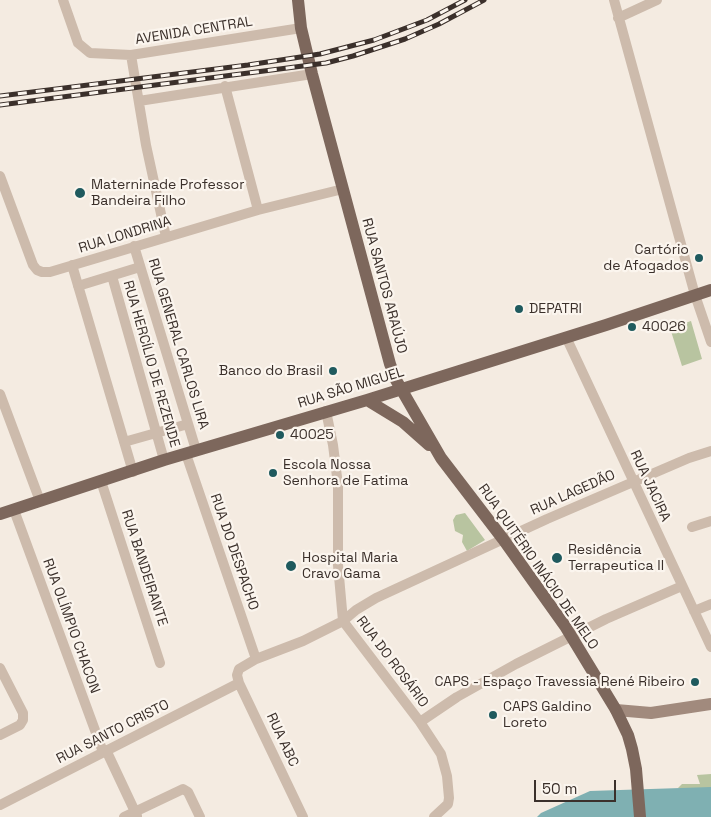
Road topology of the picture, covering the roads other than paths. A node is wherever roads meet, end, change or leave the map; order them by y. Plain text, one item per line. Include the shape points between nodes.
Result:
1 (64, 0) edge
2 (298, 0) edge
3 (614, 0) edge
4 (657, 0) edge
5 (618, 18) junction
6 (301, 28) junction
7 (131, 55) junction
8 (312, 74) junction
9 (225, 86) junction
10 (139, 101) junction
11 (0, 176) edge
12 (343, 189) junction
13 (258, 210) junction
14 (166, 236) junction
15 (134, 246) junction
16 (72, 265) junction
17 (140, 268) junction
18 (112, 276) junction
19 (78, 286) junction
20 (711, 290) edge
21 (696, 295) junction
22 (566, 337) junction
23 (711, 342) edge
24 (401, 389) junction
25 (0, 394) edge
26 (367, 400) junction
27 (326, 411) junction
28 (188, 424) junction
29 (156, 433) junction
30 (124, 442) junction
31 (711, 451) edge
32 (191, 452) junction
33 (441, 458) junction
34 (164, 460) junction
35 (133, 472) junction
36 (101, 481) junction
37 (632, 482) junction
38 (40, 501) junction
39 (14, 510) junction
40 (0, 514) edge
41 (711, 521) edge
42 (692, 528) dead end
43 (503, 539) junction
44 (682, 586) junction
45 (711, 604) edge
46 (694, 611) junction
47 (343, 621) junction
48 (571, 636) junction
49 (711, 647) edge
50 (256, 659) junction
51 (160, 663) dead end
52 (0, 668) edge
53 (238, 679) junction
54 (711, 704) edge
55 (616, 710) junction
56 (420, 722) junction
57 (0, 734) edge
58 (105, 751) junction
59 (0, 805) edge
60 (136, 814) edge
61 (124, 817) edge
62 (200, 817) edge
63 (303, 817) edge
64 (434, 817) edge
65 (640, 817) edge

1 - 7 street, AVENIDA CENTRAL via 78,43 90,53
2 - 6 main road, RUA SANTOS ARAÚJO
3 - 5 street
4 - 5 street
5 - 21 street
6 - 7 street, AVENIDA CENTRAL
6 - 8 main road, RUA SANTOS ARAÚJO
7 - 10 street
8 - 9 street
8 - 12 main road, RUA SANTOS ARAÚJO
9 - 10 street
9 - 13 street
10 - 14 street
11 - 16 street, RUA LONDRINA via 37,270 50,272
12 - 13 street, RUA LONDRINA
12 - 24 main road, RUA SANTOS ARAÚJO via 390,364
13 - 14 street, RUA LONDRINA
14 - 15 street, RUA LONDRINA
15 - 16 street, RUA LONDRINA
15 - 17 street, RUA GENERAL CARLOS LIRA
16 - 19 street
17 - 18 street
17 - 28 street, RUA GENERAL CARLOS LIRA
18 - 19 street
18 - 29 street, RUA HERCÍLIO DE REZENDE
19 - 30 street
20 - 21 main road, RUA SÃO MIGUEL
21 - 22 main road, RUA SÃO MIGUEL
21 - 23 street
22 - 24 main road, RUA SÃO MIGUEL
22 - 37 street, RUA JACIRA
24 - 26 main road, RUA SÃO MIGUEL
24 - 33 main road, RUA QUITÉRIO INÁCIO DE MELO
25 - 38 street
26 - 27 main road, RUA SÃO MIGUEL
26 - 33 main road via 402,422
27 - 32 main road, RUA SÃO MIGUEL
27 - 47 street, RUA DO ROSÁRIO via 338,485 338,565
28 - 29 street
28 - 32 street, RUA GENERAL CARLOS LIRA
29 - 30 street
29 - 34 street, RUA HERCÍLIO DE REZENDE
30 - 35 street
31 - 37 street, RUA LAGEDÃO
32 - 34 main road, RUA SÃO MIGUEL
32 - 50 street, RUA DO DESPACHO
33 - 43 main road, RUA QUITÉRIO INÁCIO DE MELO
34 - 35 main road, RUA SÃO MIGUEL
35 - 36 main road, RUA SÃO MIGUEL
36 - 38 main road, RUA SÃO MIGUEL
36 - 51 street, RUA BANDEIRANTE
37 - 43 street, RUA LAGEDÃO
37 - 44 street, RUA JACIRA
38 - 39 main road, RUA SÃO MIGUEL
39 - 40 main road, RUA SÃO MIGUEL
39 - 58 street, RUA OLÍMPIO CHACON
41 - 42 street
43 - 47 street, RUA LAGEDÃO via 376,598
43 - 48 main road, RUA QUITÉRIO INÁCIO DE MELO
44 - 46 street, RUA JACIRA
44 - 48 street
45 - 46 street
46 - 49 street, RUA JACIRA
47 - 50 street, RUA LAGEDÃO
47 - 56 street, RUA DO ROSÁRIO
48 - 55 main road, RUA QUITÉRIO INÁCIO DE MELO
48 - 56 street via 482,682
50 - 53 street, RUA LAGEDÃO via 239,669
52 - 57 street via 23,713 20,725
53 - 58 street, RUA SANTO CRISTO
53 - 63 street, RUA ABC
54 - 55 main road via 651,713
55 - 65 main road, RUA QUITÉRIO INÁCIO DE MELO via 628,735 636,769
56 - 64 street, RUA DO ROSÁRIO via 444,762 449,789 448,804
58 - 59 street, RUA SANTO CRISTO
58 - 60 street, RUA OLÍMPIO CHACON
60 - 61 street
60 - 62 street via 184,789

